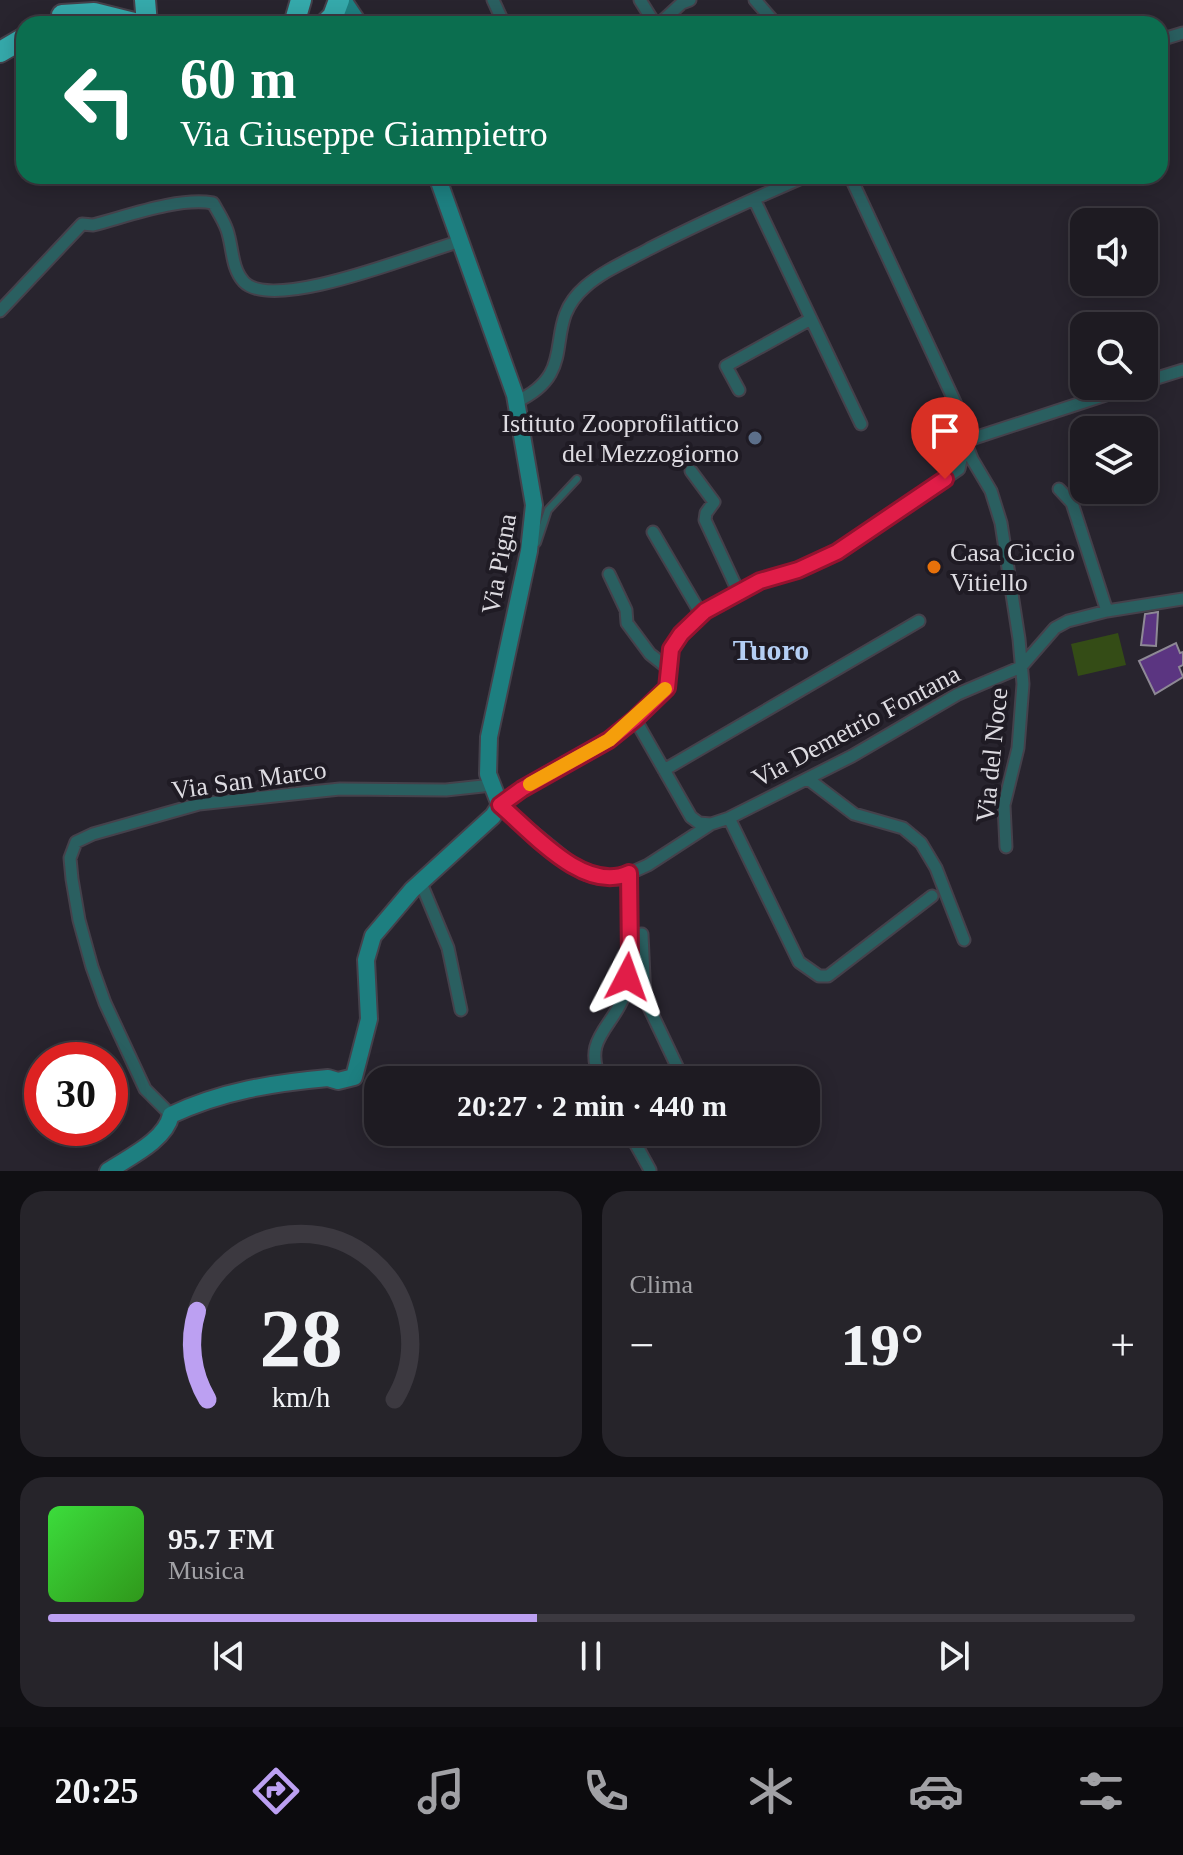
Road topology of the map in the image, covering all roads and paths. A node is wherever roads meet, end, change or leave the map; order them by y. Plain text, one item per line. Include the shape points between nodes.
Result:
1 (88, 0) edge
2 (690, 0) edge
3 (755, 0) edge
4 (62, 16) edge
5 (77, 16) edge
6 (106, 16) edge
7 (667, 16) edge
8 (769, 16) edge
9 (440, 184) edge
10 (788, 184) edge
11 (854, 184) edge
12 (754, 199) junction
13 (461, 241) junction
14 (0, 311) edge
15 (811, 319) junction
16 (1183, 370) edge
17 (1158, 378) edge
18 (739, 390) dead end
19 (1090, 400) edge
20 (516, 402) junction
21 (861, 424) dead end
22 (965, 441) junction
23 (691, 471) dead end
24 (577, 479) dead end
25 (1059, 489) dead end
26 (653, 532) dead end
27 (609, 574) dead end
28 (738, 591) junction
29 (1183, 599) edge
30 (1107, 611) junction
31 (701, 614) junction
32 (919, 621) dead end
33 (513, 623) junction
34 (1021, 667) junction
35 (669, 669) junction
36 (635, 719) junction
37 (664, 770) junction
38 (808, 779) junction
39 (492, 785) junction
40 (500, 805) junction
41 (729, 818) junction
42 (711, 824) junction
43 (1006, 847) dead end
44 (629, 873) junction
45 (421, 883) junction
46 (932, 896) dead end
47 (630, 936) junction
48 (964, 940) dead end
49 (461, 1010) dead end
50 (597, 1066) edge
51 (677, 1066) edge
52 (171, 1115) junction
53 (637, 1146) edge
54 (650, 1170) edge
55 (108, 1171) edge

1 - 4 highway
2 - 7 street
3 - 8 street
5 - 6 highway
9 - 13 street, Via Pigna
10 - 12 street
11 - 22 street, Via del Noce via 960,413
12 - 15 street
12 - 20 street via 586,286 565,312 554,370 531,395
13 - 14 street via 325,284 261,292 244,282 213,203 186,203 82,224
13 - 20 street, Via Pigna
15 - 18 street via 726,366
15 - 21 street
16 - 17 street
19 - 22 street
20 - 33 street, Via Pigna via 534,505
22 - 28 street via 959,469 837,552
22 - 34 street, Via del Noce via 1001,523
23 - 28 street via 714,502 705,520
24 - 33 lane via 544,517
25 - 30 street via 1072,503
26 - 31 street
27 - 35 street via 627,623
28 - 31 street
29 - 30 street
30 - 34 street via 1055,628
31 - 35 street via 671,649
32 - 37 street
33 - 39 street, Via Pigna via 489,737
34 - 38 street, Via Demetrio Fontana via 958,694
34 - 43 street, Via del Noce via 1018,748 1004,805
35 - 36 street via 667,688
36 - 37 street
36 - 40 street
37 - 42 street via 691,817
38 - 41 street, Via Demetrio Fontana
38 - 48 street via 854,814 903,828 921,843
39 - 40 street, Via Pigna
39 - 52 street, Via San Marco via 455,790 340,789 199,804 76,842 70,858 72,879 92,967 145,1089
40 - 44 street via 585,874 617,879
40 - 45 street
41 - 42 street, Via Demetrio Fontana
41 - 46 street via 799,962 819,976 828,976
42 - 44 street, Via Demetrio Fontana
44 - 47 street
45 - 49 street via 448,948
45 - 52 street via 373,936 366,960 369,1019 354,1077 258,1086 212,1097
47 - 50 street via 624,996 597,1039
47 - 51 street via 642,934 645,999
52 - 55 street via 150,1144
53 - 54 street

